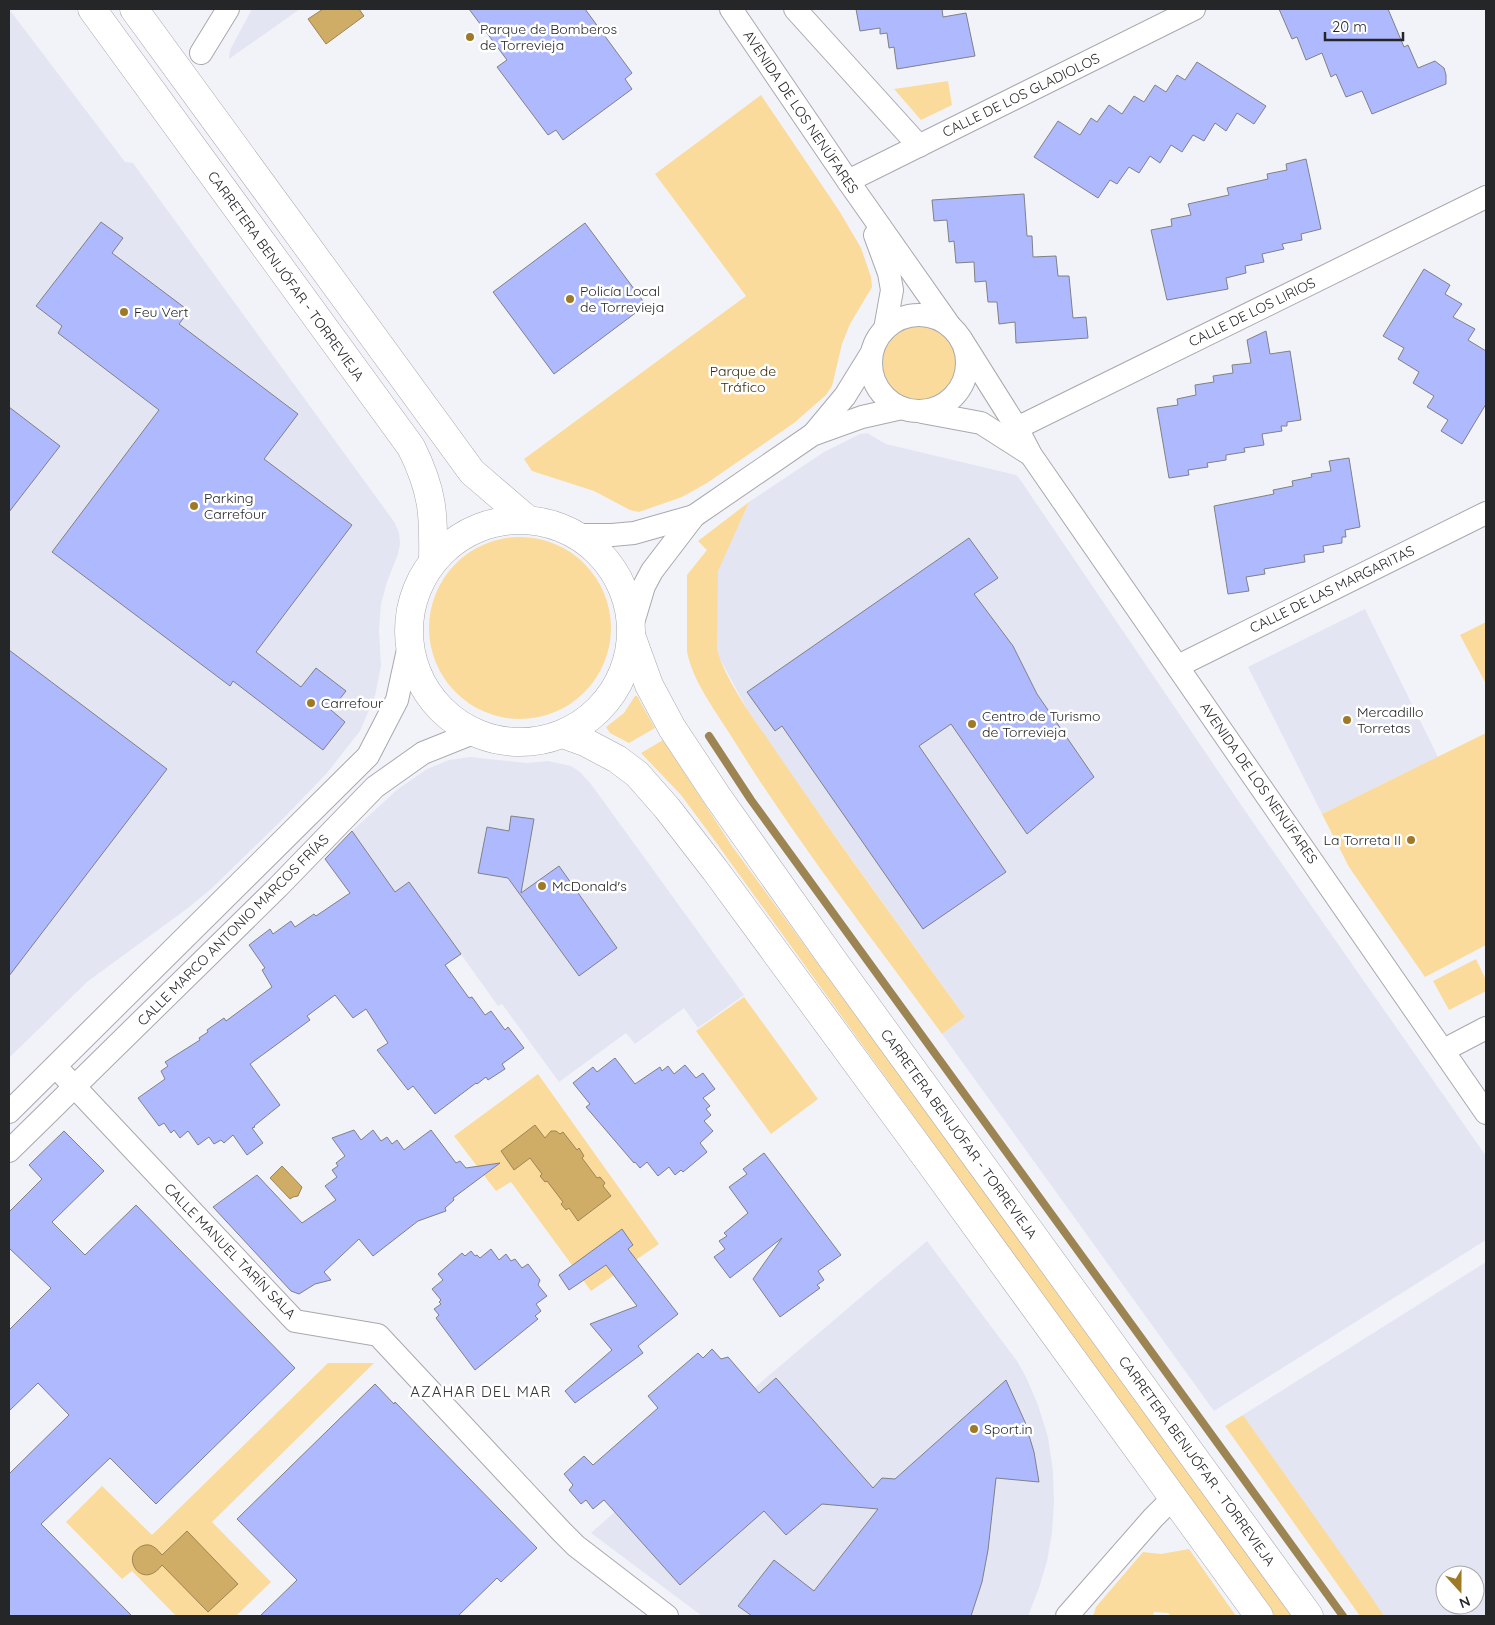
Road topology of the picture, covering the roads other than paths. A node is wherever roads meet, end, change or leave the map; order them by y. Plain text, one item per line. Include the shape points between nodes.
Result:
1 (92, 9) edge
2 (134, 9) edge
3 (228, 9) edge
4 (731, 9) edge
5 (795, 9) edge
6 (1194, 9) edge
7 (201, 53) dead end
8 (919, 146) junction
9 (848, 181) junction
10 (1486, 196) edge
11 (870, 214) junction
12 (885, 329) junction
13 (956, 333) junction
14 (871, 354) junction
15 (909, 410) junction
16 (1017, 428) junction
17 (812, 435) junction
18 (1031, 455) junction
19 (1486, 513) edge
20 (694, 516) junction
21 (528, 520) junction
22 (579, 535) junction
23 (433, 561) junction
24 (632, 632) junction
25 (409, 645) junction
26 (1178, 666) junction
27 (473, 732) junction
28 (563, 734) junction
29 (1486, 1028) edge
30 (1444, 1050) junction
31 (56, 1066) junction
32 (74, 1086) junction
33 (9, 1112) edge
34 (1486, 1113) edge
35 (9, 1151) edge
36 (1174, 1497) junction
37 (667, 1616) edge
38 (1067, 1616) edge
39 (1259, 1616) edge
40 (1309, 1616) edge

1 - 23 main road, CARRETERA BENIJÓFAR - TORREVIEJA via 411,447 430,493 434,519
2 - 21 main road via 472,472
3 - 7 street
4 - 9 street, AVENIDA DE LOS NENÚFARES
5 - 8 street
6 - 8 street, CALLE DE LOS GLADIOLOS
8 - 9 street, CALLE DE LOS GLADIOLOS
9 - 11 street, AVENIDA DE LOS NENÚFARES
10 - 16 street, CALLE DE LOS LIRIOS
11 - 12 street, AVENIDA DE LOS NENÚFARES via 892,290
11 - 13 street, AVENIDA DE LOS NENÚFARES
12 - 13 street via 897,320 924,315 938,319
12 - 14 street
13 - 15 street via 966,353 967,368 963,382 944,404 931,410
13 - 16 street, AVENIDA DE LOS NENÚFARES
14 - 15 street via 871,369 877,387 890,402
14 - 17 street via 845,396
15 - 17 street via 862,417
15 - 18 street, AVENIDA DE LOS NENÚFARES via 981,423
16 - 18 street, AVENIDA DE LOS NENÚFARES
17 - 20 street
18 - 26 street, AVENIDA DE LOS NENÚFARES
19 - 26 street, CALLE DE LAS MARGARITAS
20 - 22 street via 634,533
20 - 24 street via 652,571 644,586
21 - 22 main road via 558,526
21 - 23 main road via 506,520 485,525 448,546
22 - 24 main road via 600,553 622,586 629,605
23 - 25 main road via 415,594 409,616
24 - 28 main road via 627,663 618,685 603,706 585,722
24 - 40 main road, CARRETERA BENIJÓFAR - TORREVIEJA via 649,685 672,728 717,796
25 - 27 main road via 423,688 442,711
25 - 31 street, CALLE MARCO ANTONIO MARCOS FRÍAS via 397,700 368,756
26 - 30 street, AVENIDA DE LOS NENÚFARES
27 - 28 main road via 505,742 539,741
27 - 32 street, CALLE MARCO ANTONIO MARCOS FRÍAS via 423,753 374,787 278,887
28 - 36 main road via 617,759 637,774 667,808
29 - 30 street
30 - 34 street, AVENIDA DE LOS NENÚFARES
31 - 32 street, CALLE MANUEL TARÍN SALA
31 - 33 street, CALLE MARCO ANTONIO MARCOS FRÍAS
32 - 35 street, CALLE MARCO ANTONIO MARCOS FRÍAS
32 - 37 street, CALLE MANUEL TARÍN SALA via 295,1321 378,1335 566,1536
36 - 38 street
36 - 39 main road

